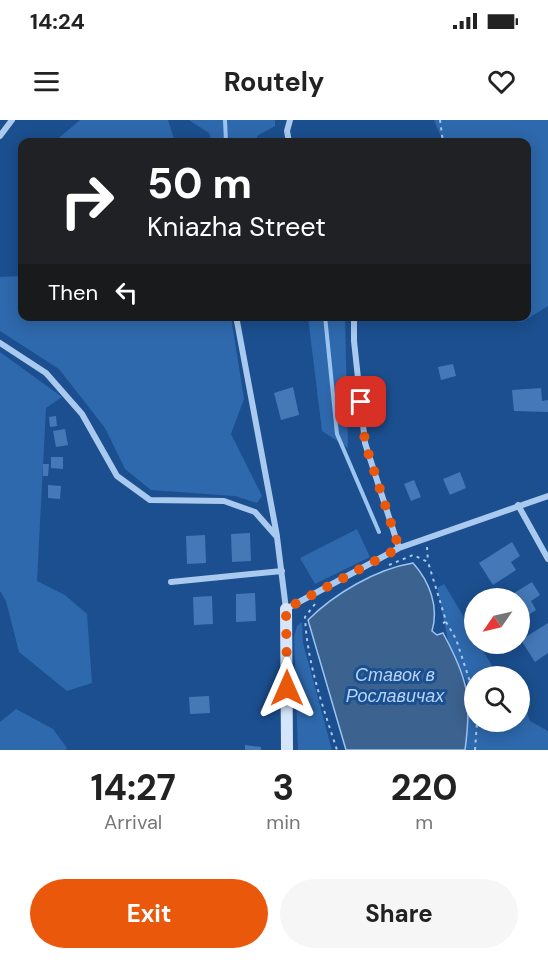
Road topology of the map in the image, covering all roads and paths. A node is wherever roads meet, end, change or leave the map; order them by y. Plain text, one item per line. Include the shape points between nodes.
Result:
1 (12, 120) edge
2 (290, 120) edge
3 (440, 120) edge
4 (0, 135) edge
5 (288, 138) edge
6 (442, 138) edge
7 (237, 321) edge
8 (354, 321) edge
9 (0, 343) edge
10 (548, 496) edge
11 (518, 505) junction
12 (277, 537) junction
13 (427, 537) junction
14 (399, 548) junction
15 (548, 559) edge
16 (428, 562) junction
17 (388, 565) dead end
18 (282, 571) junction
19 (171, 582) dead end
20 (314, 604) dead end
21 (286, 609) junction
22 (446, 621) junction
23 (441, 625) dead end
24 (465, 666) edge
25 (476, 732) edge
26 (287, 750) edge
27 (337, 750) edge
28 (475, 750) edge

1 - 4 street
2 - 5 street
3 - 6 path
7 - 12 street
8 - 14 street via 365,443
9 - 12 street via 46,373 82,414 117,476 150,500 224,501 255,512
10 - 11 street
11 - 13 street
11 - 15 street
12 - 18 street
13 - 14 street
13 - 16 path
14 - 21 street
16 - 17 path via 413,555
16 - 22 path
18 - 19 street
18 - 21 street
20 - 27 path via 305,617 306,634 318,692
21 - 26 street
22 - 23 path
22 - 24 path
25 - 28 path

